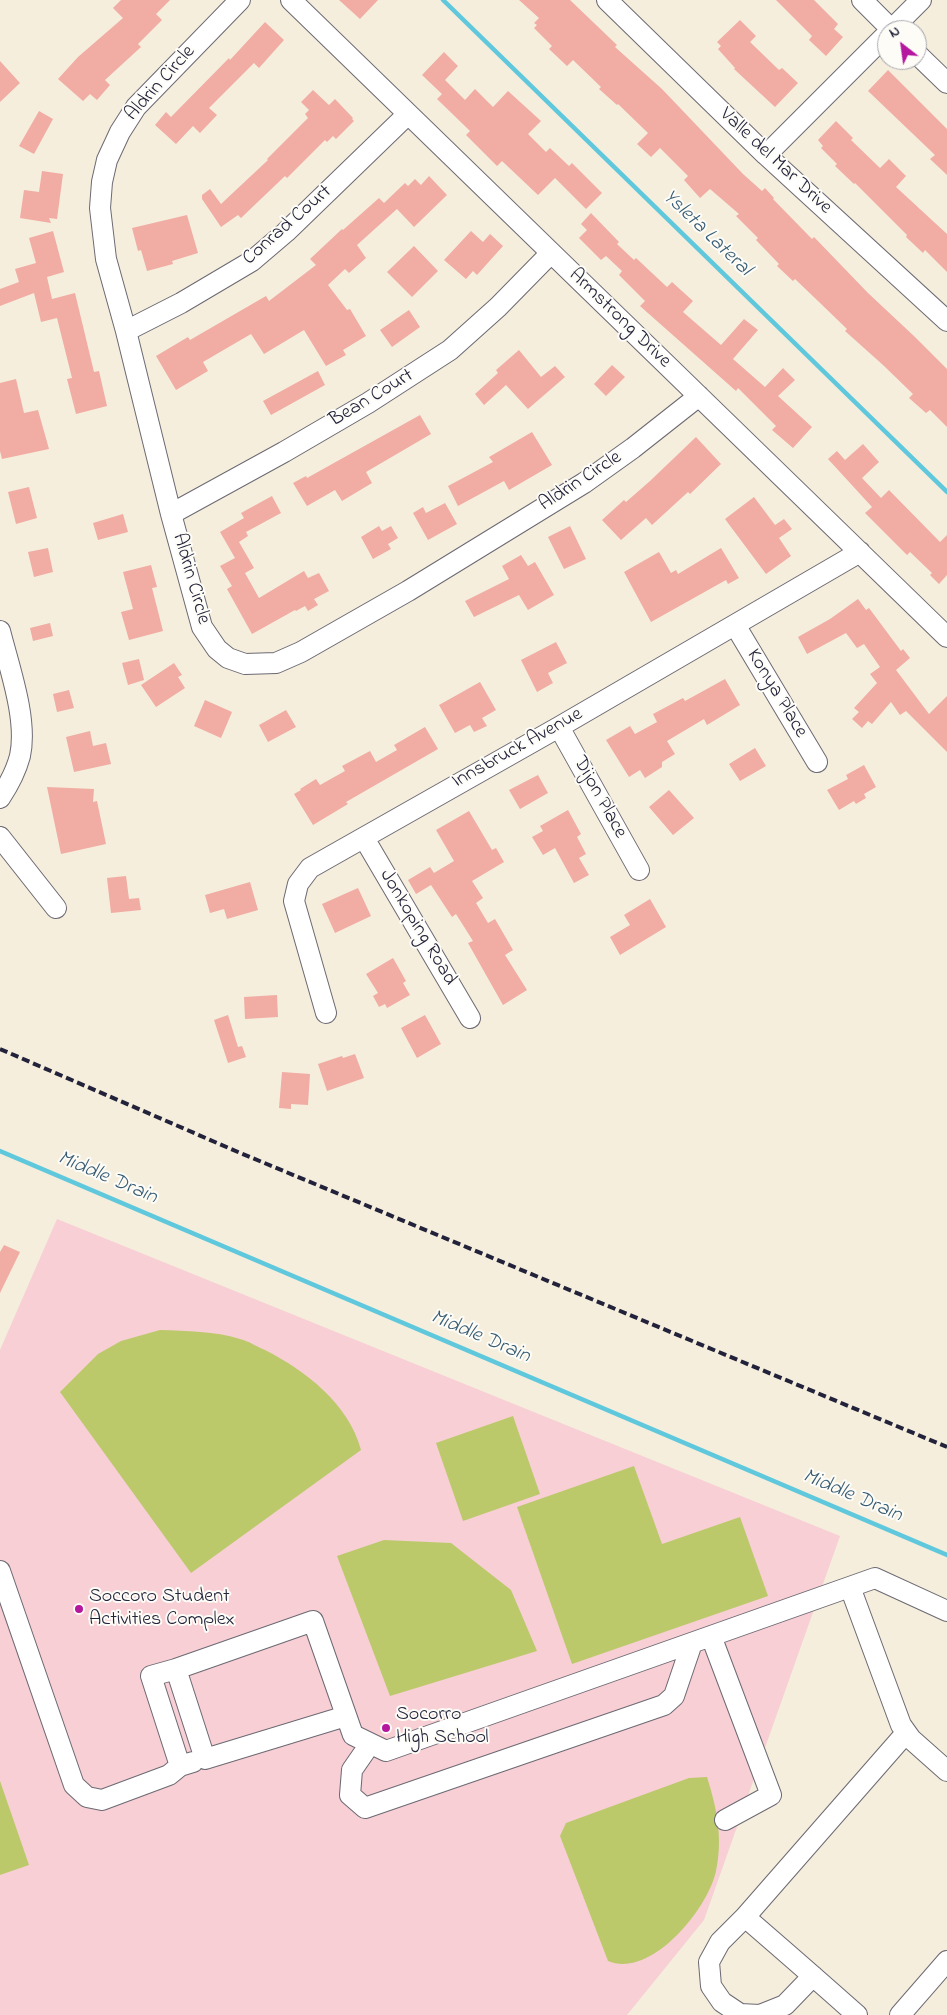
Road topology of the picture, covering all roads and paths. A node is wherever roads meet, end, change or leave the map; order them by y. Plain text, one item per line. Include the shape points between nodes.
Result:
1 (240, 0) edge
2 (290, 0) edge
3 (607, 0) edge
4 (862, 0) edge
5 (921, 0) edge
6 (882, 20) edge
7 (902, 20) edge
8 (877, 44) edge
9 (927, 63) edge
10 (947, 82) edge
11 (408, 114) junction
12 (766, 155) junction
13 (551, 253) junction
14 (947, 321) edge
15 (126, 331) junction
16 (699, 396) junction
17 (171, 514) junction
18 (860, 552) junction
19 (735, 626) junction
20 (0, 631) edge
21 (947, 637) edge
22 (559, 727) junction
23 (817, 762) dead end
24 (0, 798) edge
25 (0, 837) edge
26 (364, 838) junction
27 (639, 870) dead end
28 (56, 908) dead end
29 (326, 1013) dead end
30 (470, 1018) dead end
31 (0, 1571) edge
32 (850, 1587) junction
33 (947, 1611) edge
34 (711, 1636) junction
35 (692, 1643) junction
36 (176, 1669) junction
37 (346, 1716) junction
38 (906, 1733) junction
39 (370, 1744) junction
40 (205, 1759) junction
41 (180, 1766) junction
42 (947, 1771) edge
43 (725, 1820) dead end
44 (745, 1918) junction
45 (947, 1961) edge
46 (813, 1976) junction
47 (857, 2015) edge
48 (900, 2015) edge

1 - 15 street, Aldrin Circle via 136,107 107,160 102,182 101,225 106,259
2 - 11 street, Armstrong Drive
3 - 12 street, Valle del Mar Drive
4 - 6 street
5 - 7 street
8 - 12 street
9 - 10 street
11 - 13 street, Armstrong Drive
11 - 15 street, Conrad Court via 252,261
12 - 14 street, Valle del Mar Drive
13 - 16 street, Armstrong Drive
13 - 17 street, Bean Court via 450,350 360,408
15 - 17 street, Aldrin Circle
16 - 17 street, Aldrin Circle via 584,483 408,591 276,663 235,662 209,639 197,612
16 - 18 street, Armstrong Drive
18 - 19 street, Innsbruck Avenue
18 - 21 street, Armstrong Drive
19 - 22 street, Innsbruck Avenue
19 - 23 street, Konya Place
20 - 24 street via 21,731 20,756
22 - 26 street, Innsbruck Avenue
22 - 27 street, Dijon Place
25 - 28 street
26 - 29 street, Innsbruck Avenue via 310,868 295,892 296,912
26 - 30 street, Jonkoping Road
31 - 41 street via 74,1785 87,1797 102,1800 169,1775
32 - 33 street via 875,1578
32 - 34 street
32 - 38 street
34 - 35 street
34 - 43 street via 771,1795
35 - 39 street via 386,1751
35 - 39 street via 674,1696 664,1705 366,1808 350,1796 352,1770
36 - 37 street via 313,1621
36 - 40 street
36 - 41 street via 151,1676
37 - 39 street via 353,1736
37 - 40 street
38 - 42 street
38 - 44 street
40 - 41 street
44 - 46 street
44 - 46 street via 720,1942 709,1962 711,1986 722,2002 740,2014 760,2015 785,2005
45 - 48 street
46 - 47 street

